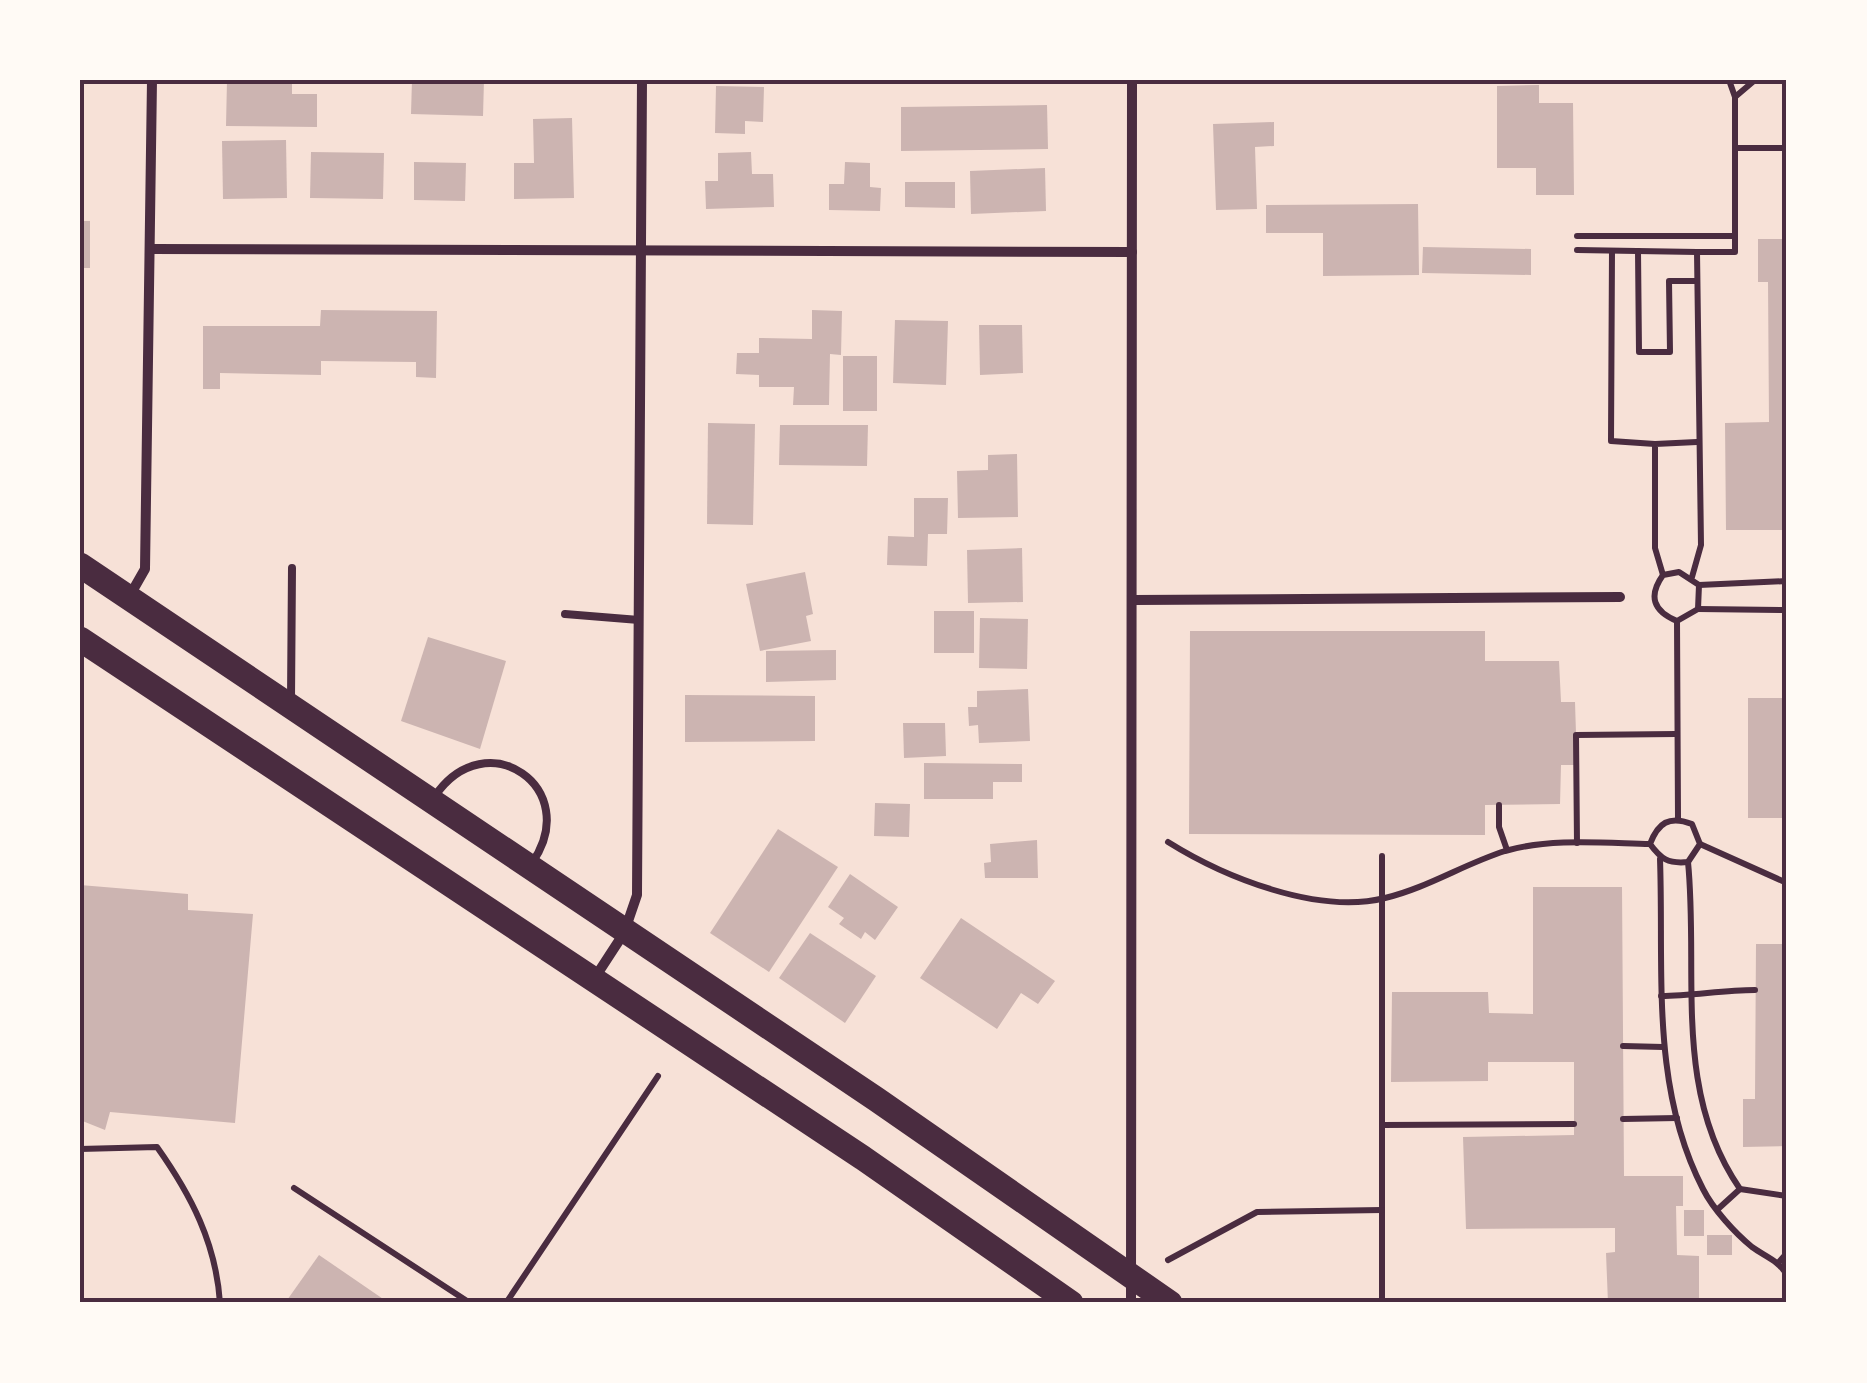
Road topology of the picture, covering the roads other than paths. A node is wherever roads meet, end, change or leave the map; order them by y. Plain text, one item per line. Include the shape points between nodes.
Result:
1 (152, 80) edge
2 (642, 80) edge
3 (1132, 80) edge
4 (151, 249) junction
5 (642, 250) junction
6 (1132, 252) junction
7 (80, 565) edge
8 (292, 568) dead end
9 (1620, 596) dead end
10 (129, 598) junction
11 (1134, 600) junction
12 (565, 614) dead end
13 (639, 620) junction
14 (80, 638) edge
15 (291, 709) junction
16 (432, 800) junction
17 (529, 866) junction
18 (624, 933) junction
19 (593, 980) junction
20 (1131, 1276) junction
21 (1071, 1303) edge
22 (1131, 1303) edge
23 (1170, 1303) edge

1 - 4 street
2 - 5 street
3 - 6 street
4 - 5 street
4 - 10 street via 145,568
5 - 6 street
5 - 13 street
6 - 11 street
7 - 10 main road
8 - 15 lane
9 - 11 street
10 - 15 main road
11 - 20 street
12 - 13 lane
13 - 18 street via 637,894
14 - 19 main road
15 - 16 main road
16 - 17 main road
16 - 17 lane via 446,779 471,764 498,762 523,772 541,792 548,818 544,845
17 - 18 main road
18 - 19 street
18 - 20 main road
19 - 21 main road
20 - 22 street
20 - 23 main road

